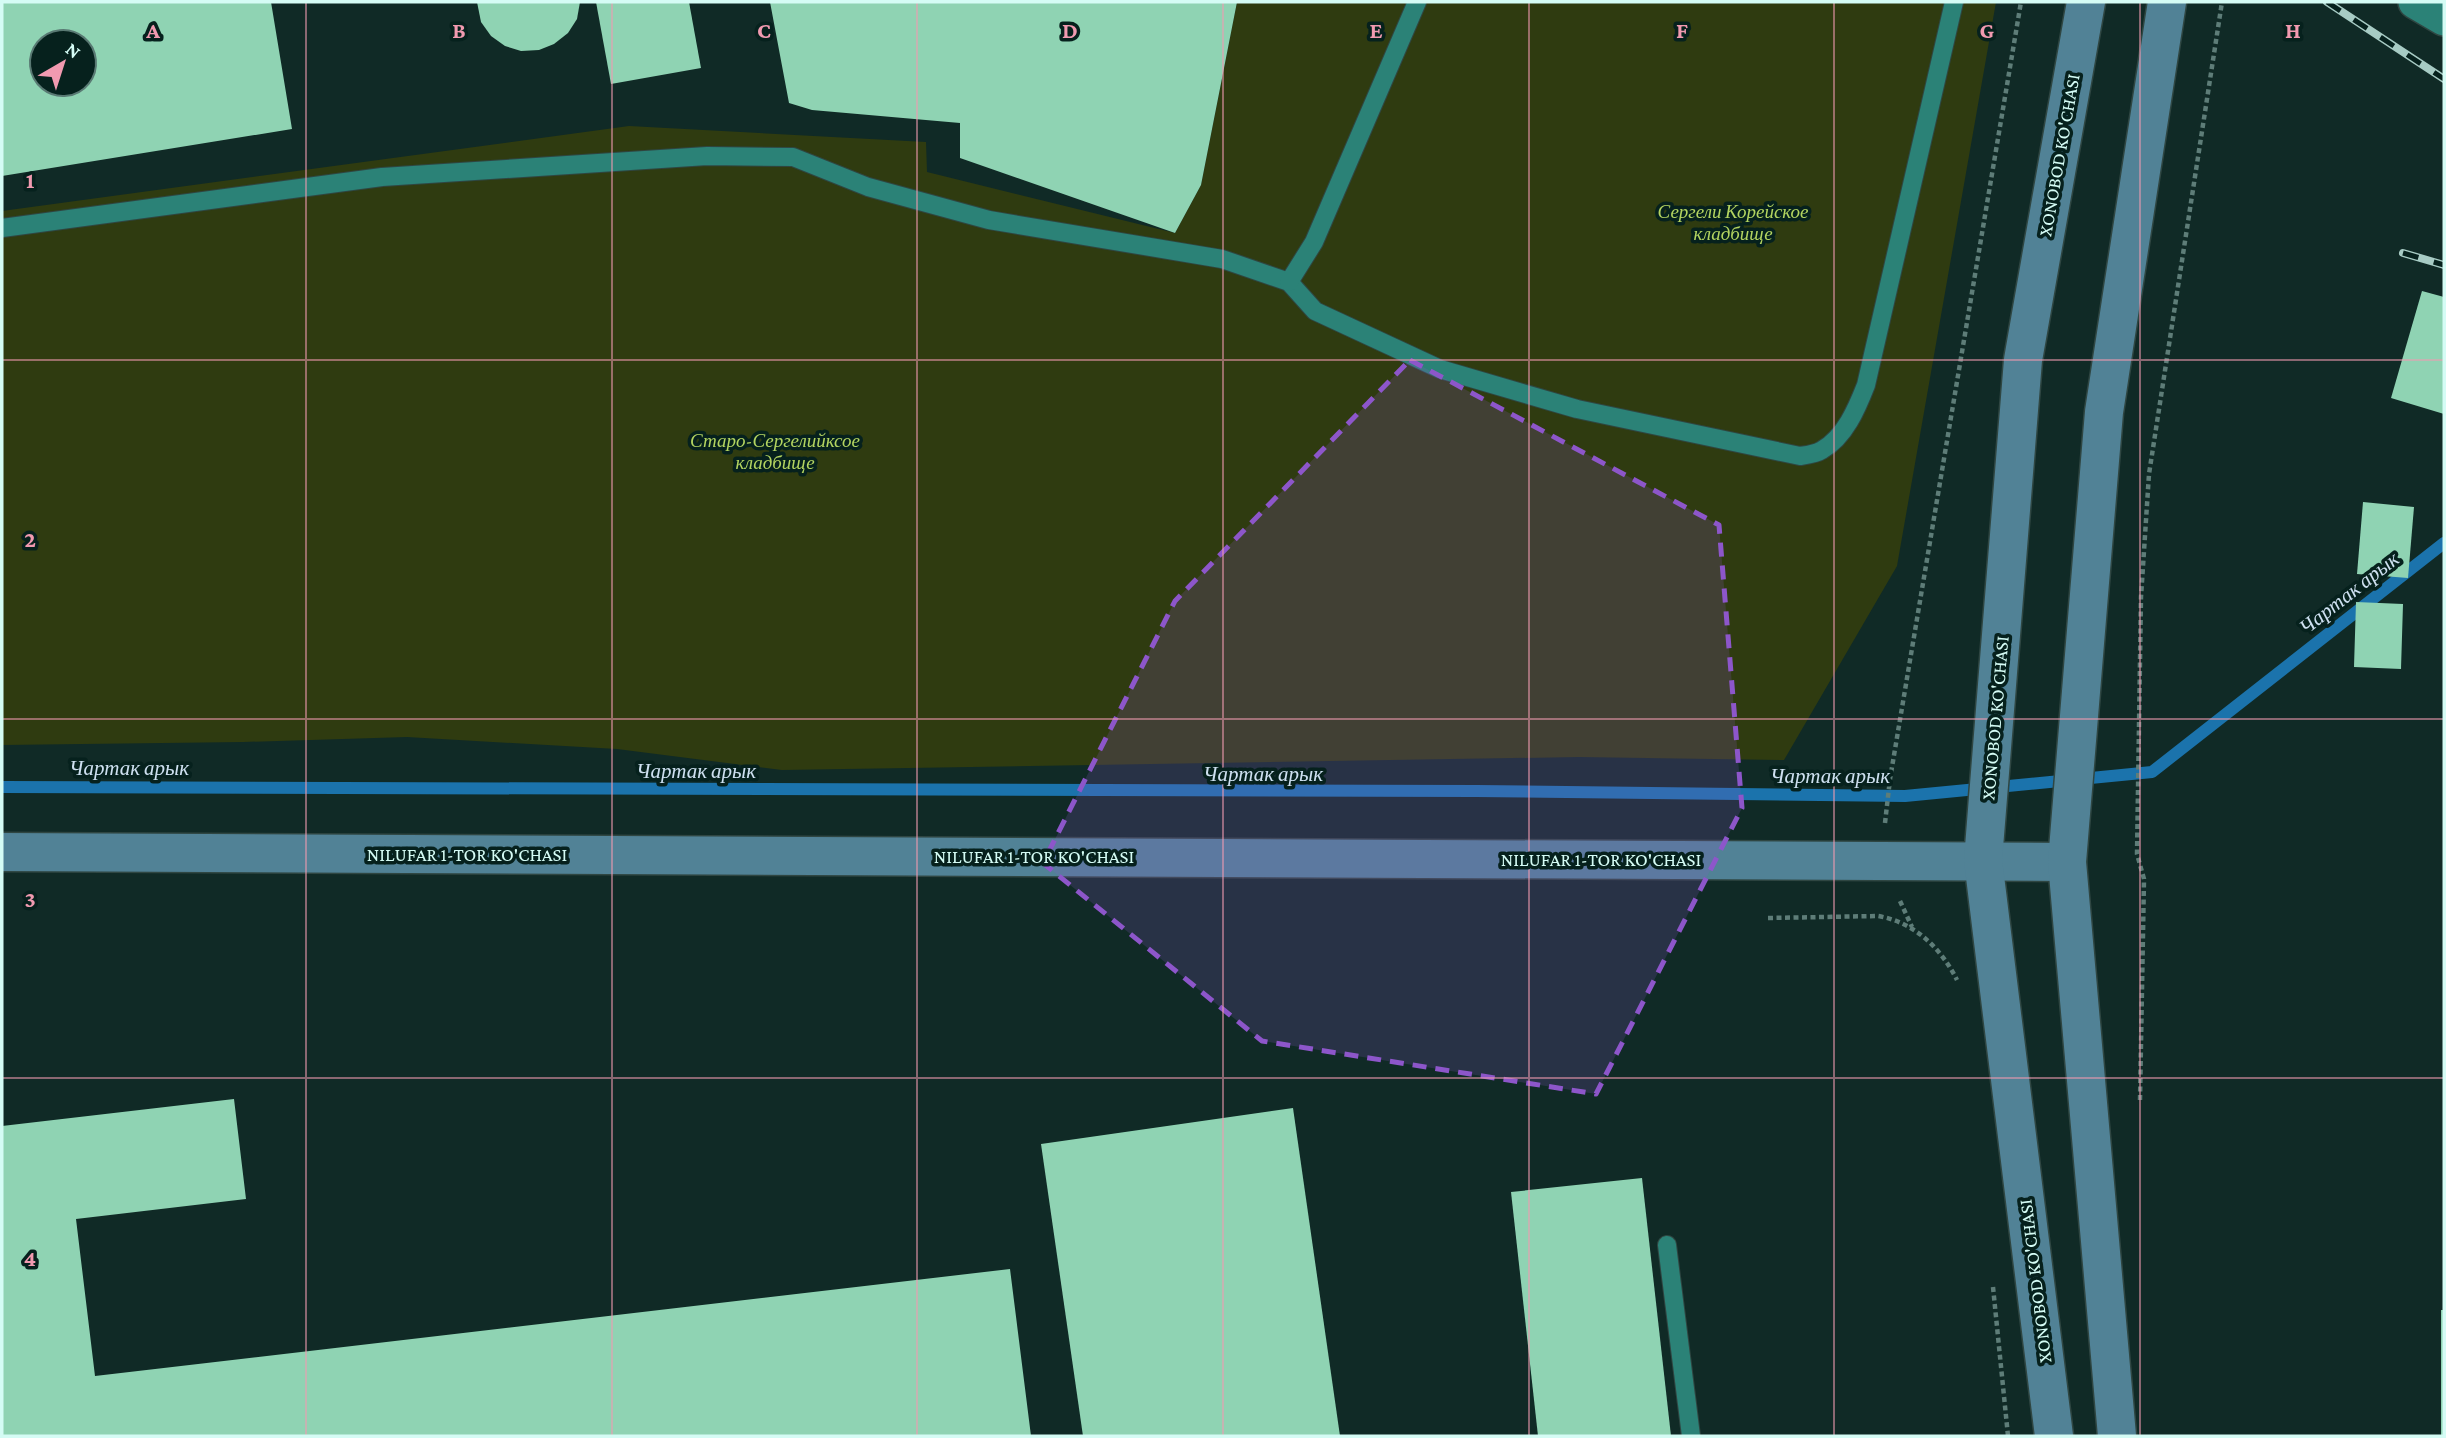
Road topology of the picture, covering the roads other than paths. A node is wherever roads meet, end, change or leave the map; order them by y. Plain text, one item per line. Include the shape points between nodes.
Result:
1 (1417, 2) edge
2 (1954, 2) edge
3 (2086, 2) edge
4 (2167, 2) edge
5 (2414, 2) edge
6 (2444, 19) edge
7 (2, 228) edge
8 (1289, 282) junction
9 (2, 852) edge
10 (1983, 860) junction
11 (2067, 862) junction
12 (1667, 1245) dead end
13 (1691, 1436) edge
14 (2054, 1436) edge
15 (2117, 1436) edge

1 - 8 lane via 1314,242
2 - 8 lane via 1866,385 1849,422 1821,452 1800,456 1577,409 1440,369 1315,312
3 - 10 street, XONOBOD KO'CHASI via 2023,360
4 - 11 street via 2104,412
5 - 6 street
7 - 8 lane via 382,177 706,156 793,157 868,187 989,219 1222,260
9 - 10 street, NILUFAR 1-TOR KO'CHASI
10 - 11 street, NILUFAR 1-TOR KO'CHASI
10 - 14 street, XONOBOD KO'CHASI
11 - 15 street
12 - 13 lane

